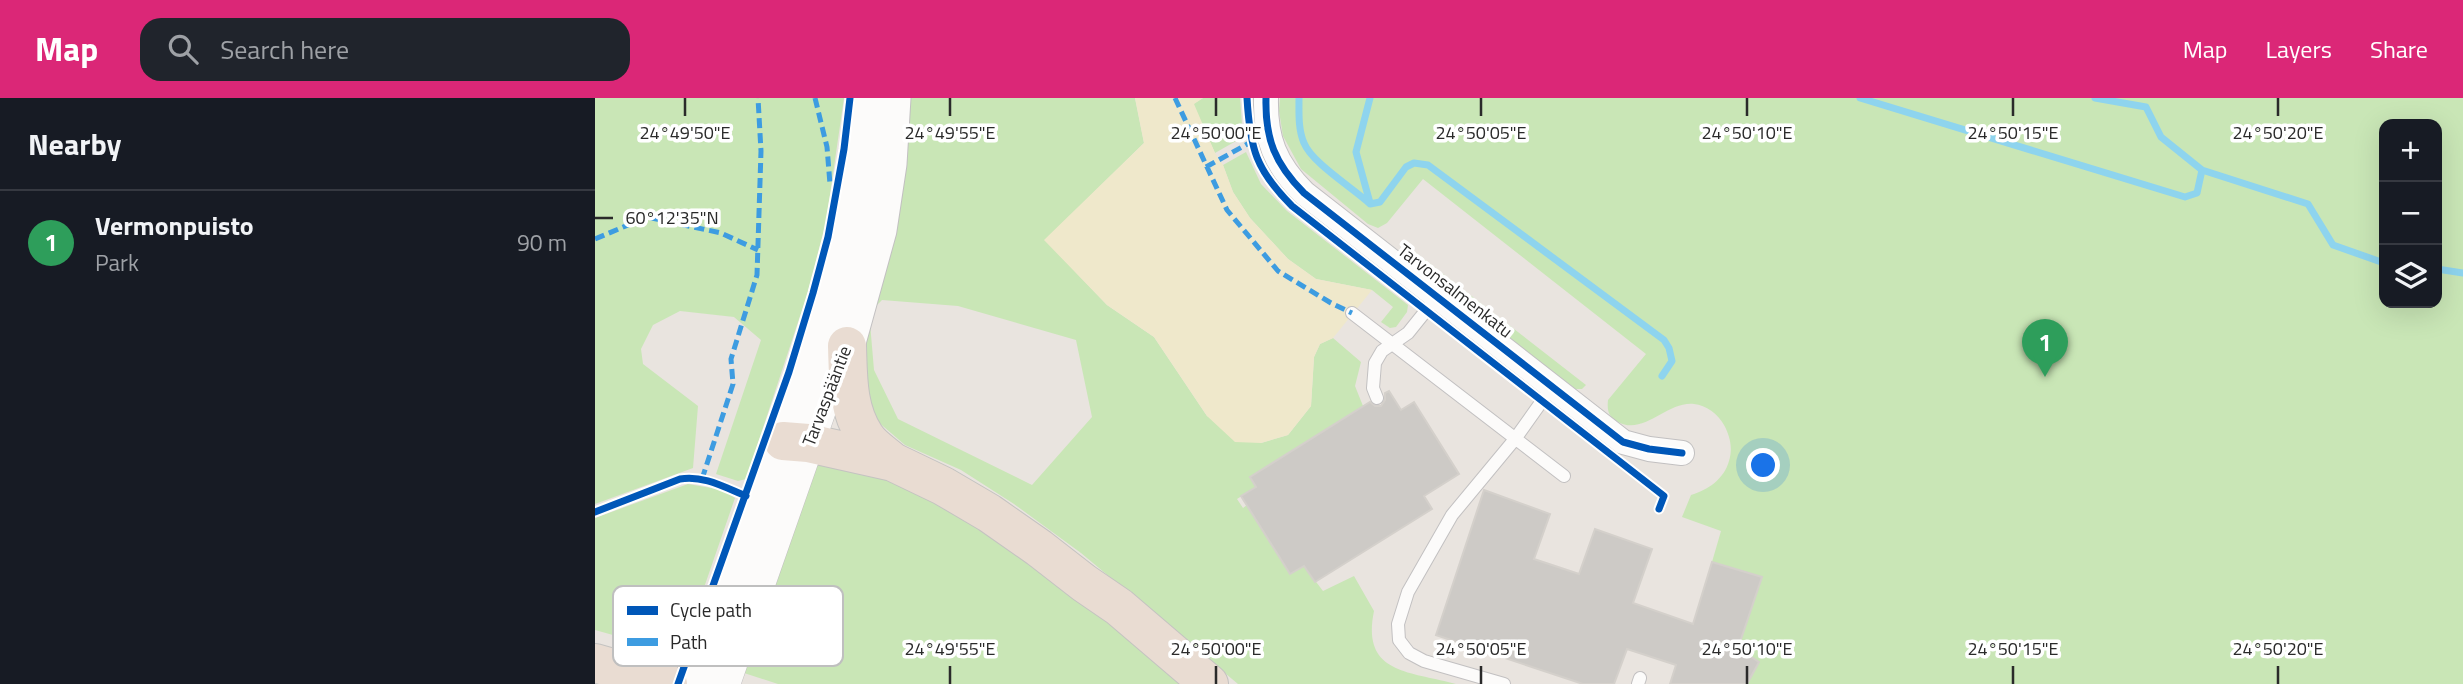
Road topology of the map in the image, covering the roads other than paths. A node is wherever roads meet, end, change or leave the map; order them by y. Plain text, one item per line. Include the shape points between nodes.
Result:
1 (866, 98) edge
2 (893, 98) edge
3 (1266, 98) edge
4 (1437, 296) junction
5 (1352, 313) dead end
6 (1393, 344) junction
7 (847, 346) junction
8 (1552, 387) junction
9 (1377, 398) dead end
10 (1515, 439) junction
11 (796, 442) junction
12 (1682, 453) dead end
13 (893, 462) junction
14 (1564, 476) dead end
15 (745, 586) edge
16 (595, 663) edge
17 (706, 666) edge
18 (728, 666) edge
19 (668, 684) edge
20 (697, 684) edge
21 (724, 684) edge
22 (1209, 684) edge
23 (1504, 684) edge

1 - 11 main road, Tarvaspääntie via 841,262
2 - 7 main road, Tarvaspääntie via 879,230
3 - 4 street, Tarvonsalmenkatu via 1269,139 1289,178
4 - 6 lane via 1408,333
4 - 8 street, Tarvonsalmenkatu
5 - 6 lane
6 - 9 lane via 1375,363
6 - 10 lane
7 - 11 street, Tarvaspääntie
7 - 13 highway via 849,393 855,414 865,436
8 - 10 lane
8 - 12 street, Tarvonsalmenkatu via 1623,442
10 - 14 lane
10 - 23 lane via 1452,515 1408,592 1398,624 1399,640 1409,653
11 - 13 highway
11 - 15 main road, Tarvaspääntie
13 - 22 highway via 989,513 1039,548 1119,607
16 - 19 highway
17 - 20 main road, Tarvaspääntie
18 - 21 street, Tarvaspääntie

